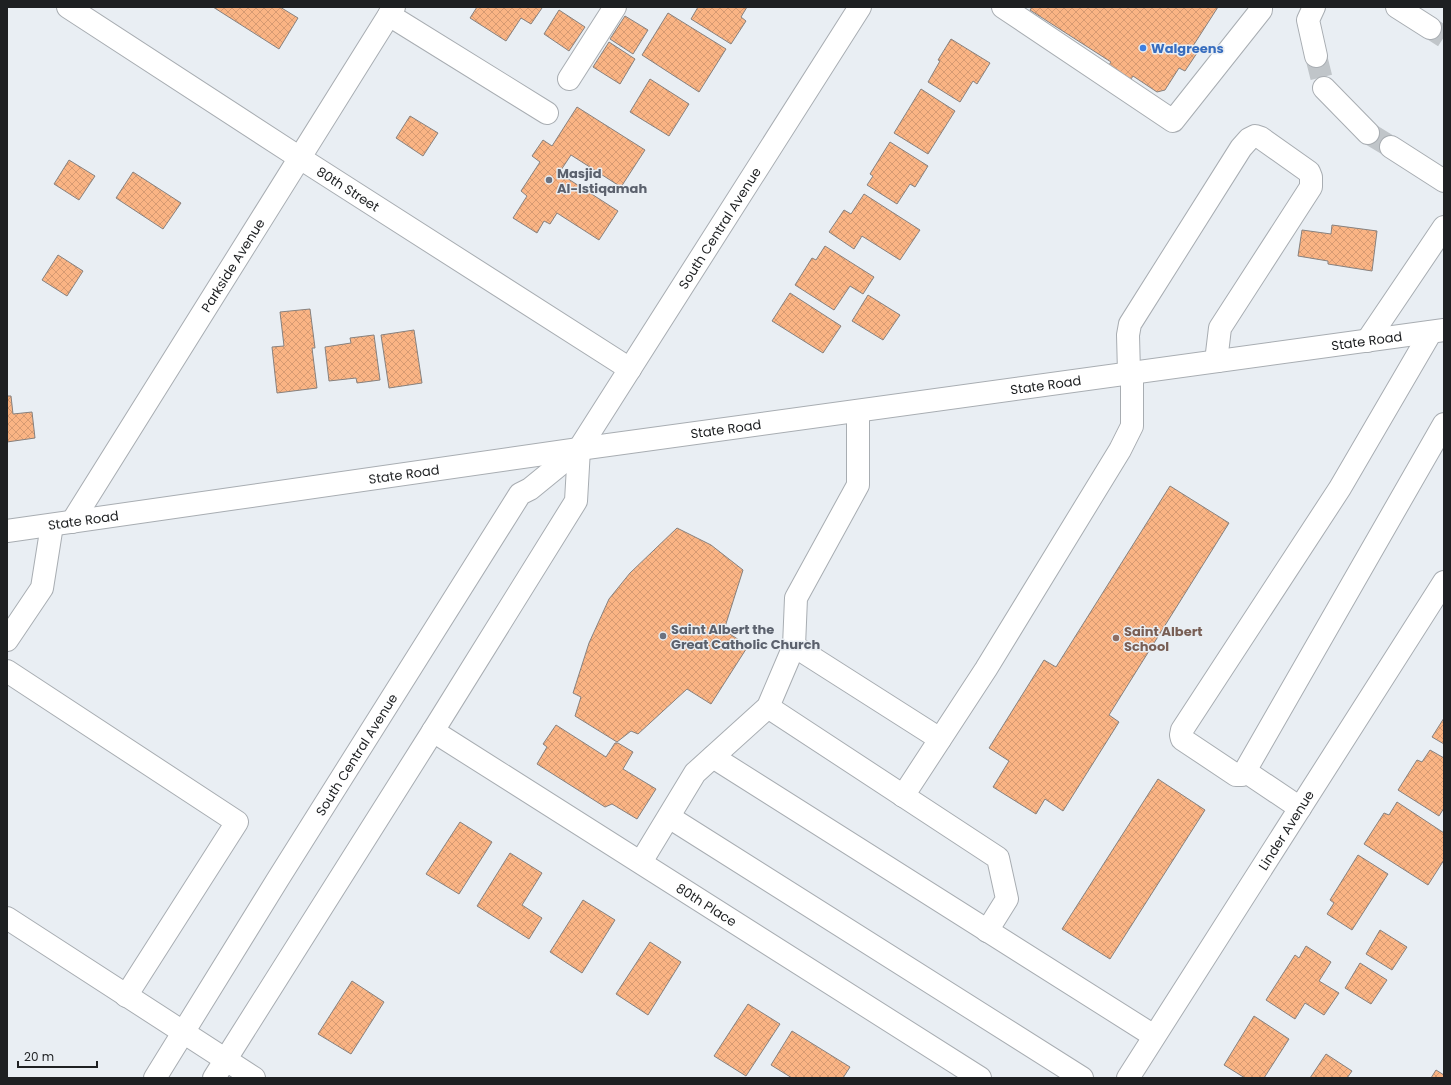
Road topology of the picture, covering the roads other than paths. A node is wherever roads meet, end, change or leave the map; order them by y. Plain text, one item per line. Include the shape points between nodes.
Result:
1 (68, 7) edge
2 (615, 7) edge
3 (860, 7) edge
4 (1003, 7) edge
5 (1261, 7) edge
6 (1314, 7) edge
7 (1397, 7) edge
8 (391, 11) edge
9 (1430, 28) tunnel mouth
10 (1316, 56) tunnel mouth
11 (569, 79) dead end
12 (1324, 88) tunnel mouth
13 (548, 113) dead end
14 (1368, 133) tunnel mouth
15 (1391, 147) tunnel mouth
16 (300, 158) junction
17 (1444, 181) edge
18 (1440, 238) edge
19 (1437, 331) edge
20 (1367, 340) junction
21 (1218, 361) junction
22 (630, 369) junction
23 (1130, 373) junction
24 (858, 411) junction
25 (1444, 424) edge
26 (579, 449) junction
27 (62, 524) junction
28 (7, 531) edge
29 (1444, 582) edge
30 (7, 640) edge
31 (794, 646) junction
32 (7, 671) edge
33 (768, 707) junction
34 (433, 731) junction
35 (940, 739) junction
36 (713, 758) junction
37 (1245, 772) junction
38 (903, 796) junction
39 (1300, 808) junction
40 (669, 817) junction
41 (641, 862) junction
42 (7, 918) edge
43 (987, 931) junction
44 (126, 996) junction
45 (184, 1032) junction
46 (1154, 1036) junction
47 (225, 1059) junction
48 (155, 1078) edge
49 (214, 1078) edge
50 (254, 1078) edge
51 (980, 1078) edge
52 (1082, 1078) edge
53 (1128, 1078) edge

1 - 16 street, 80th Street
2 - 11 street
3 - 22 street, South Central Avenue
4 - 5 street via 1173,121
6 - 10 street via 1308,20
7 - 9 street
8 - 13 street
8 - 16 street, Parkside Avenue
12 - 14 street
15 - 17 street
16 - 22 street, 80th Street
16 - 27 street, Parkside Avenue
18 - 20 street
19 - 20 street, State Road
19 - 37 street via 1340,488 1182,730 1182,739 1236,775
20 - 21 street, State Road
21 - 23 street, State Road
21 - 23 street via 1220,328 1311,187 1309,172 1255,136 1241,148 1130,324
22 - 26 street, South Central Avenue
23 - 24 street, State Road
23 - 35 street via 1132,426 1120,450 986,669
24 - 26 street, State Road
24 - 31 street via 858,485 796,598
25 - 37 street
26 - 27 street, State Road
26 - 34 street, South Central Avenue via 576,501
26 - 45 street, South Central Avenue via 530,489 520,494
27 - 28 street, State Road
27 - 30 street via 42,588
29 - 39 street, Linder Avenue
31 - 33 street
31 - 35 street
32 - 44 street via 237,822
33 - 36 street
33 - 38 street
34 - 41 street, 80th Place
34 - 47 street, South Central Avenue
35 - 38 street
36 - 40 street via 696,773
36 - 43 street
37 - 39 street
38 - 43 street via 998,858 1007,899
39 - 46 street, Linder Avenue
40 - 41 street
40 - 52 street
41 - 51 street, 80th Place
42 - 44 street
43 - 46 street
44 - 45 street
45 - 47 street
45 - 48 street, South Central Avenue
46 - 53 street, Linder Avenue
47 - 49 street, South Central Avenue
47 - 50 street

